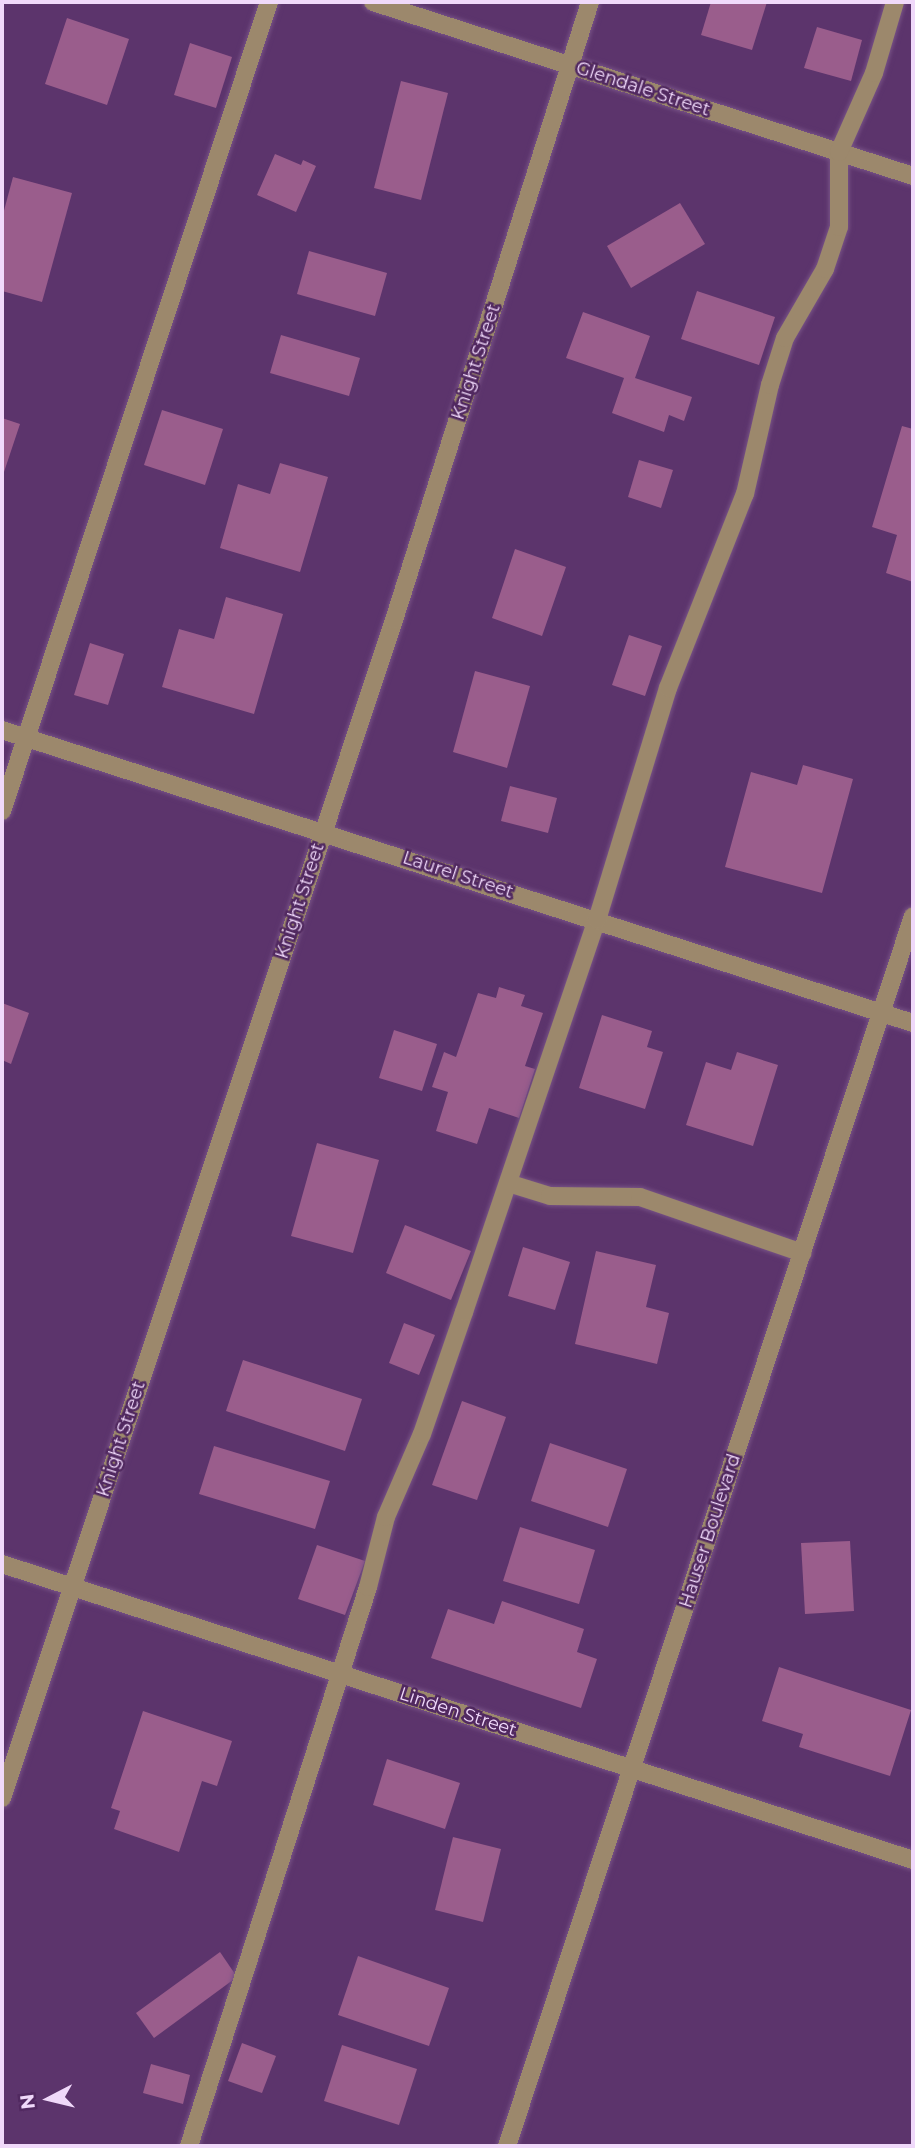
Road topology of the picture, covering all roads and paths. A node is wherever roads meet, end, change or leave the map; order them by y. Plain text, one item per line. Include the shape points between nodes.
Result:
1 (269, 2) edge
2 (373, 2) edge
3 (590, 2) edge
4 (895, 2) edge
5 (569, 65) junction
6 (839, 152) junction
7 (913, 176) edge
8 (2, 730) edge
9 (25, 737) junction
10 (2, 811) edge
11 (323, 832) junction
12 (913, 916) edge
13 (597, 920) junction
14 (883, 1013) junction
15 (913, 1023) edge
16 (508, 1183) junction
17 (803, 1253) junction
18 (2, 1564) edge
19 (73, 1586) junction
20 (339, 1673) junction
21 (632, 1769) junction
22 (2, 1798) edge
23 (913, 1860) edge
24 (189, 2146) edge
25 (507, 2146) edge

1 - 9 street
2 - 5 street, Glendale Street
3 - 5 street, Knight Street
4 - 6 street via 874,73
5 - 6 street, Glendale Street
5 - 11 street, Knight Street
6 - 7 street, Glendale Street
6 - 13 street via 839,227 825,269 785,338 745,494 668,688
8 - 9 street, Laurel Street
9 - 10 street
9 - 11 street, Laurel Street
11 - 13 street, Laurel Street
11 - 19 street, Knight Street
12 - 14 street, Hauser Boulevard
13 - 14 street, Laurel Street
13 - 16 street
14 - 15 street, Laurel Street
14 - 17 street, Hauser Boulevard
16 - 17 street via 550,1196 640,1197
16 - 20 street via 422,1434 386,1517
17 - 21 street, Hauser Boulevard
18 - 19 street, Linden Street
19 - 20 street, Linden Street
19 - 22 street, Knight Street
20 - 21 street, Linden Street
20 - 24 street
21 - 23 street, Linden Street
21 - 25 street, Hauser Boulevard

